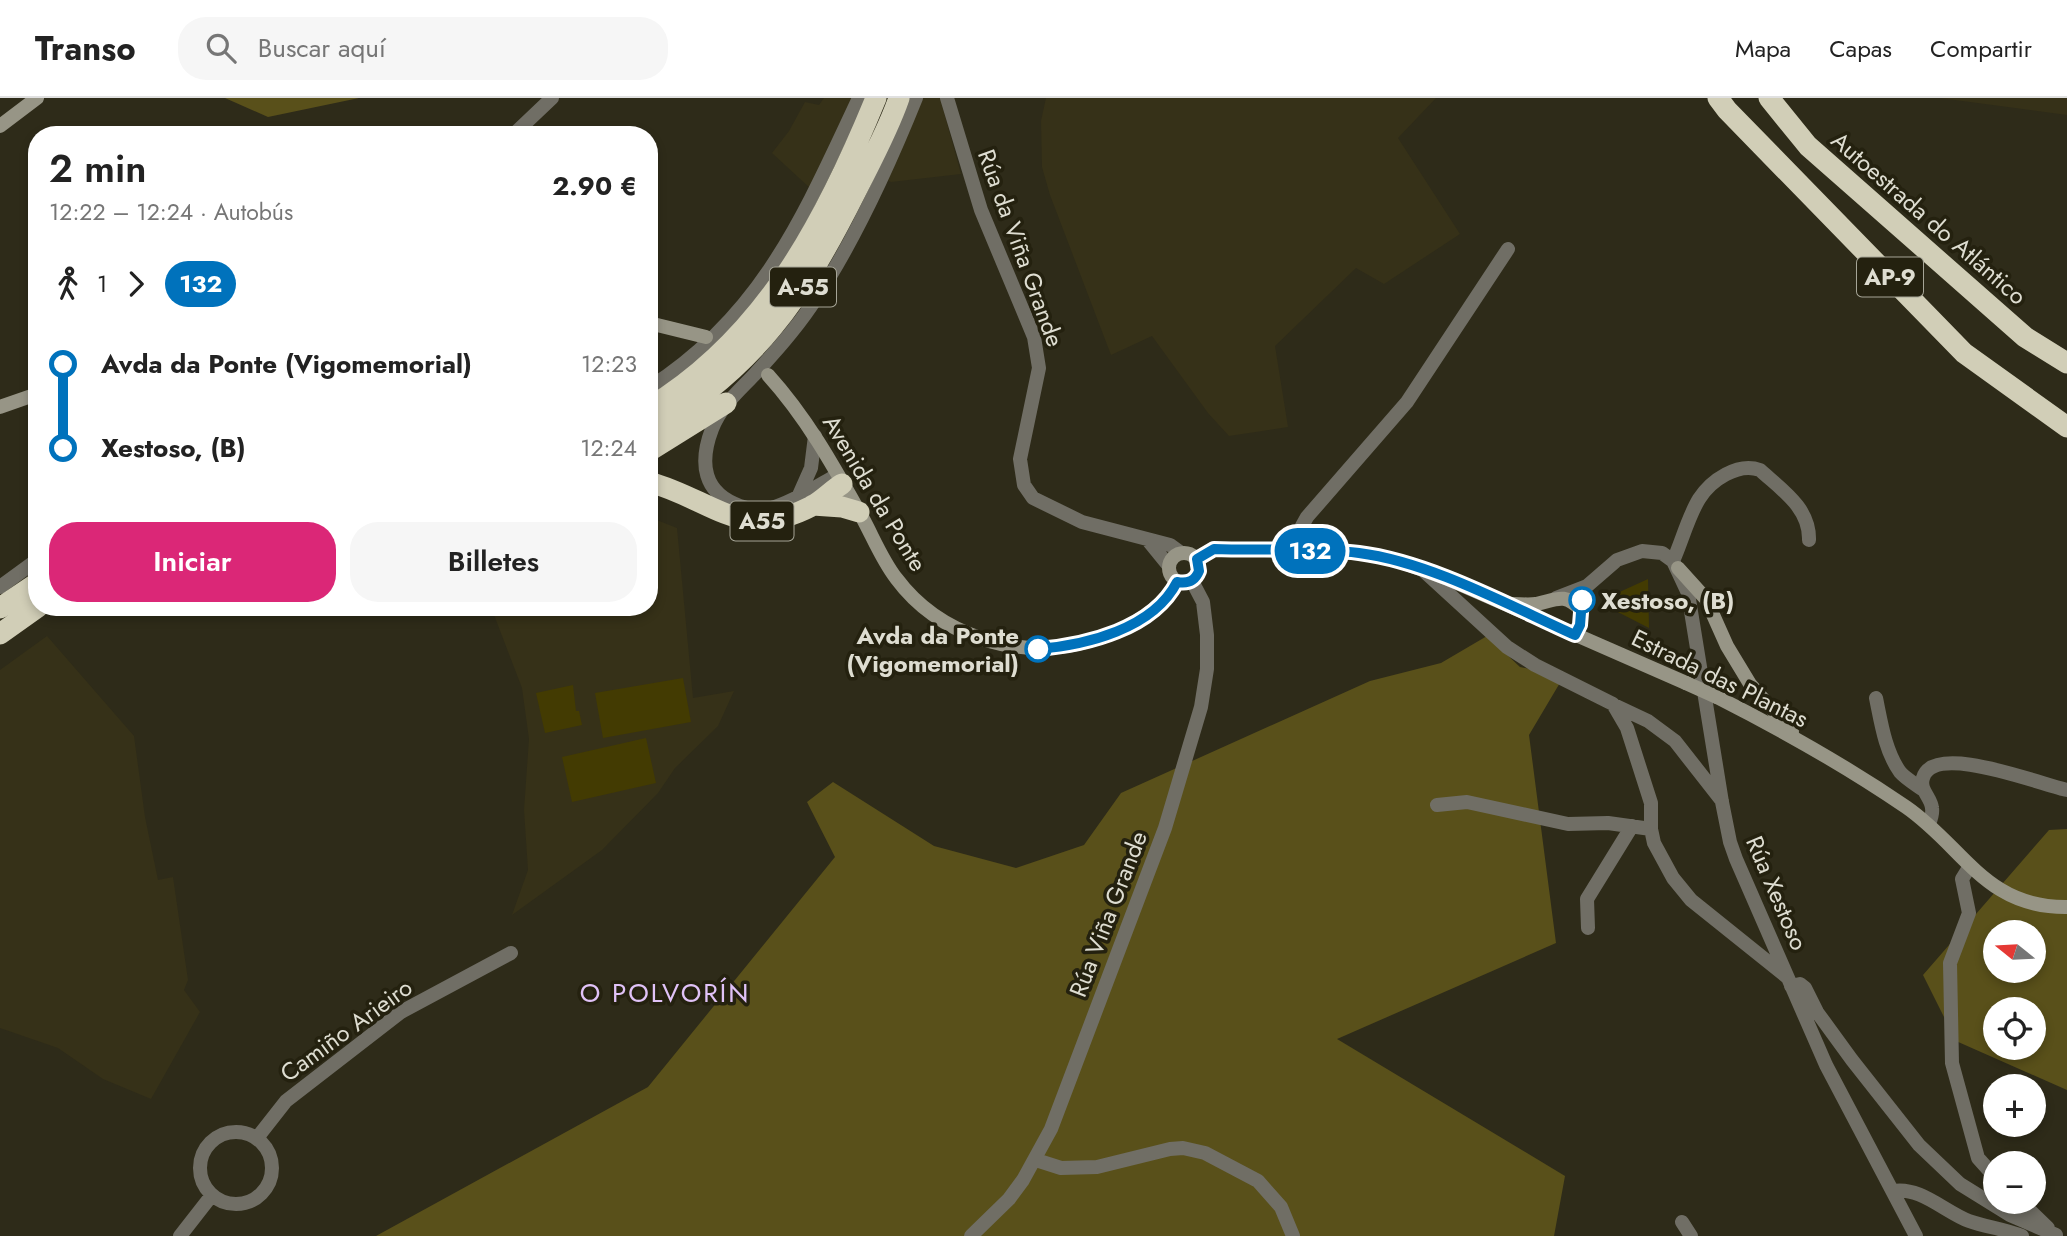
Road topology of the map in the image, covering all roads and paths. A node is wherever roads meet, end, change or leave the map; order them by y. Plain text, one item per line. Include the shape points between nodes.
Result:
1 (37, 98) edge
2 (552, 98) edge
3 (859, 98) edge
4 (877, 98) edge
5 (899, 98) edge
6 (916, 98) edge
7 (947, 98) edge
8 (1769, 98) edge
9 (1720, 102) edge
10 (0, 126) edge
11 (522, 126) edge
12 (1508, 249) dead end
13 (658, 325) edge
14 (706, 337) dead end
15 (2067, 363) edge
16 (768, 375) dead end
17 (658, 381) edge
18 (28, 397) edge
19 (658, 402) edge
20 (726, 403) junction
21 (0, 407) edge
22 (658, 426) edge
23 (2067, 427) edge
24 (815, 436) junction
25 (658, 445) edge
26 (840, 479) junction
27 (658, 484) edge
28 (806, 500) junction
29 (859, 512) junction
30 (1147, 539) junction
31 (1809, 540) dead end
32 (1301, 551) junction
33 (1181, 553) junction
34 (1197, 559) junction
35 (1676, 565) junction
36 (1169, 566) junction
37 (28, 567) edge
38 (1421, 568) junction
39 (1192, 581) junction
40 (1177, 582) junction
41 (1587, 586) junction
42 (0, 587) edge
43 (28, 589) edge
44 (1551, 599) junction
45 (1504, 603) junction
46 (0, 608) edge
47 (1580, 609) junction
48 (28, 614) edge
49 (1539, 619) junction
50 (0, 634) edge
51 (1575, 635) junction
52 (1877, 698) dead end
53 (1613, 704) junction
54 (1797, 739) junction
55 (1922, 789) junction
56 (2067, 790) edge
57 (1723, 802) junction
58 (1437, 806) dead end
59 (1929, 824) junction
60 (1632, 826) junction
61 (1651, 829) junction
62 (1970, 866) junction
63 (2067, 908) edge
64 (1588, 928) dead end
65 (511, 953) dead end
66 (1790, 982) junction
67 (257, 1138) junction
68 (1036, 1160) junction
69 (1983, 1164) edge
70 (1894, 1191) junction
71 (212, 1195) junction
72 (2033, 1214) edge
73 (1682, 1222) dead end
74 (180, 1236) edge
75 (971, 1236) edge
76 (1293, 1236) edge
77 (1691, 1236) edge
78 (1916, 1236) edge
79 (2022, 1236) edge
80 (2056, 1236) edge

1 - 10 street
2 - 11 street
3 - 17 street via 813,197 763,281 739,313 701,350
4 - 19 highway, A-55 via 832,196 778,289 725,350
5 - 22 highway, A-55 via 836,231 798,295 734,371
6 - 20 street via 845,250 811,306
7 - 30 street, Rúa da Viña Grande via 981,210 1039,355 1020,459 1024,485 1033,498 1082,522
8 - 15 highway, Autoestrada do Atlántico / AP-9 via 1808,146 2025,337
9 - 23 highway, AP-9 via 1964,353
12 - 32 street via 1407,402 1307,517
13 - 14 street
16 - 24 street, Avenida da Ponte
18 - 21 street
20 - 25 highway
20 - 28 street via 706,449 705,466 714,490 734,504 761,510
24 - 26 street, Avenida da Ponte
24 - 28 street
26 - 28 highway, A55
26 - 29 street, Avenida da Ponte
27 - 28 highway, A55 via 740,519 758,522 780,518
28 - 29 highway
29 - 40 street, Avenida da Ponte via 911,595 941,621 996,643 1038,649 1097,639 1146,615
30 - 33 street, Rúa da Viña Grande
30 - 36 street
31 - 35 street via 1807,521 1796,503 1760,470 1739,468 1699,499
32 - 34 street, Estrada das Plantas via 1214,549
32 - 38 street, Estrada das Plantas via 1359,553
33 - 34 street
33 - 36 street
34 - 39 street via 1199,571
35 - 41 street via 1650,550 1630,554
35 - 54 street via 1706,599 1750,684
35 - 57 street, Rúa Xestoso via 1688,593
36 - 40 street
37 - 42 street
38 - 45 street, Estrada das Plantas
38 - 53 street via 1507,647
39 - 40 street
39 - 68 street, Rúa Viña Grande via 1203,602 1208,635 1201,707 1150,870
41 - 44 street
41 - 47 street
43 - 46 highway
44 - 45 street via 1534,604
44 - 47 street via 1571,600
44 - 49 street via 1541,607
45 - 49 street, Estrada das Plantas
47 - 51 street
48 - 50 highway
49 - 51 street, Estrada das Plantas
51 - 54 street, Estrada das Plantas, bridge via 1717,697
52 - 55 street via 1891,753 1901,773
53 - 57 street via 1675,741
53 - 61 street via 1627,728 1651,803
54 - 59 street, Estrada das Plantas
55 - 56 street via 1929,768 1943,762 1986,767
55 - 59 street via 1933,811
57 - 66 street, Rúa Xestoso via 1736,859
58 - 60 street via 1467,802 1568,824
59 - 62 street, Estrada das Plantas
60 - 61 street
60 - 64 street via 1587,899
61 - 66 street via 1673,878 1691,900
62 - 63 street, Estrada das Plantas via 2008,896
62 - 69 street via 1962,880 1969,913 1950,963 1952,1063
65 - 67 street, Camiño Arieiro via 401,1012 286,1101
66 - 70 street, Rúa Xestoso via 1826,1066
66 - 80 street via 1805,988 1852,1060 1919,1145 1943,1168 2010,1215
67 - 71 street via 234,1132 212,1141 201,1162 201,1174
67 - 71 street via 271,1157 265,1190 245,1203 234,1204
68 - 75 street, Rúa Viña Grande via 1009,1199
68 - 76 street via 1061,1168 1097,1167 1170,1149 1205,1153 1258,1181 1281,1207
70 - 78 street, Rúa Xestoso
70 - 79 street via 1914,1192 1968,1221
71 - 74 street
72 - 80 street
73 - 77 street

